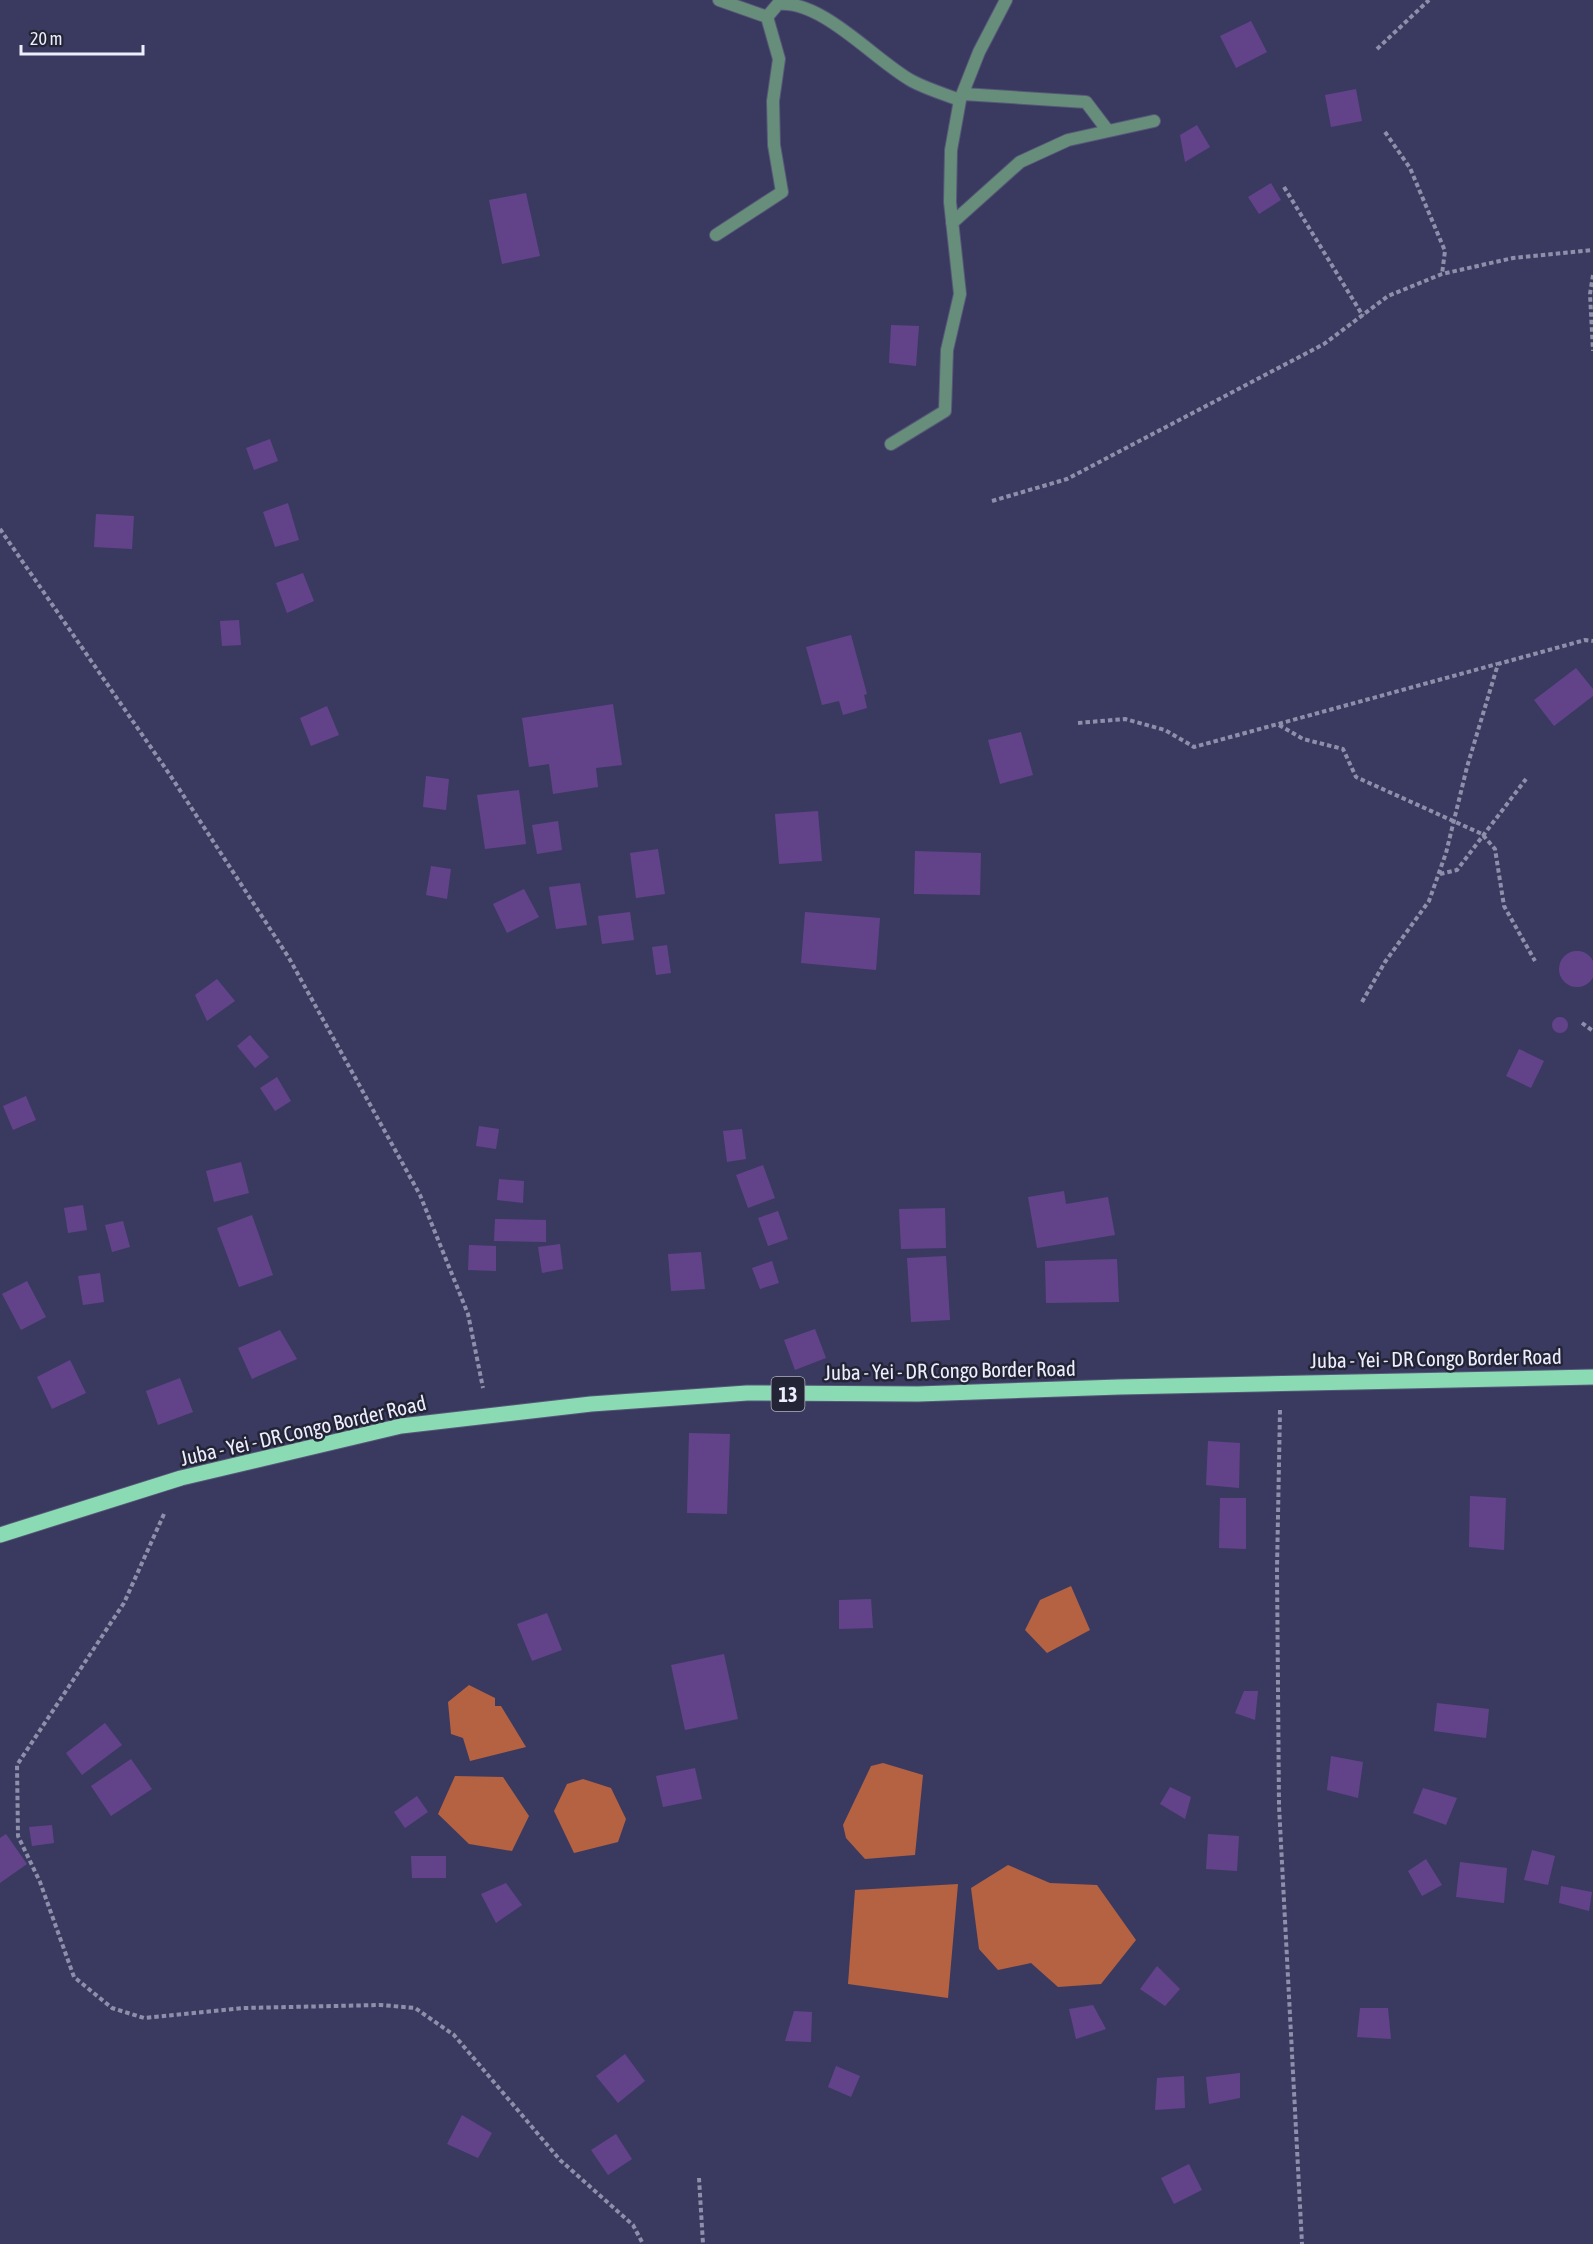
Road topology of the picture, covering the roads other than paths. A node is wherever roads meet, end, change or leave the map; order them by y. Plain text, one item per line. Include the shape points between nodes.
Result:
1 (719, 0) edge
2 (1006, 0) edge
3 (767, 17) junction
4 (961, 97) junction
5 (1154, 121) dead end
6 (1108, 131) junction
7 (952, 223) junction
8 (716, 235) dead end
9 (891, 444) dead end
10 (1593, 1377) edge
11 (0, 1535) edge

1 - 3 street
2 - 4 street
3 - 4 street via 778,4 792,2 813,11 912,81
3 - 8 street via 779,59 773,101 774,145 782,192
4 - 6 street via 1086,102
4 - 7 street via 951,150
5 - 6 street
6 - 7 street via 1068,140 1020,162
7 - 9 street via 960,294 947,350 945,411
10 - 11 main road, Juba - Yei - DR Congo Border Road / 13 via 918,1394 747,1394 591,1404 401,1426 181,1478

